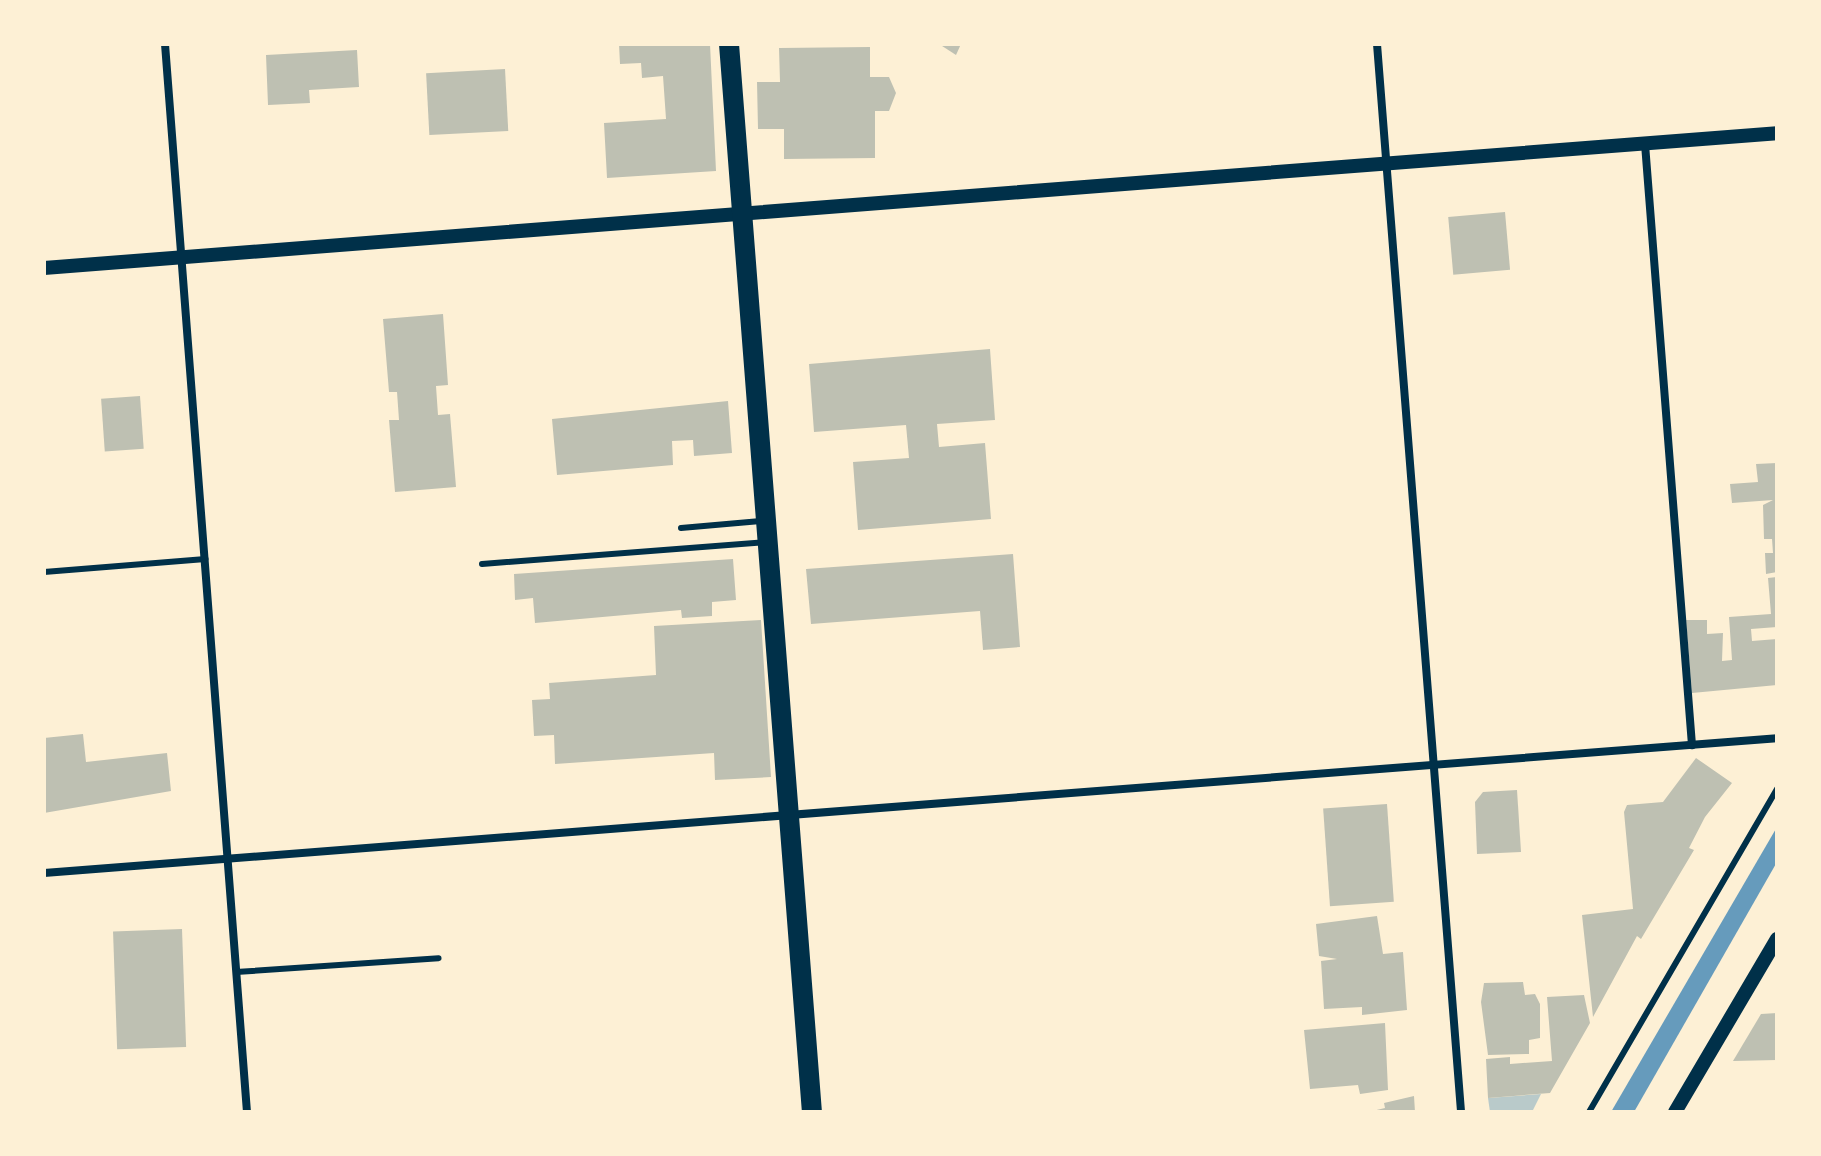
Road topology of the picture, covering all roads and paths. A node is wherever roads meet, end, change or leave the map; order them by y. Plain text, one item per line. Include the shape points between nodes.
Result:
1 (165, 44) edge
2 (729, 44) edge
3 (1377, 44) edge
4 (1777, 133) edge
5 (1645, 144) junction
6 (1386, 164) junction
7 (742, 214) junction
8 (181, 257) junction
9 (44, 268) edge
10 (766, 520) junction
11 (681, 528) dead end
12 (768, 542) junction
13 (205, 559) junction
14 (482, 564) dead end
15 (44, 572) edge
16 (1777, 738) edge
17 (1692, 745) junction
18 (1434, 765) junction
19 (1777, 789) edge
20 (789, 815) junction
21 (228, 859) junction
22 (44, 873) edge
23 (1777, 939) edge
24 (439, 958) dead end
25 (236, 972) junction
26 (247, 1112) edge
27 (812, 1112) edge
28 (1461, 1112) edge
29 (1589, 1112) edge
30 (1675, 1112) edge

1 - 8 street
2 - 7 main road
3 - 6 street
4 - 5 street
5 - 6 street
5 - 17 street
6 - 7 street
6 - 18 street
7 - 8 street
7 - 10 main road
8 - 9 street
8 - 13 street
10 - 11 lane
10 - 12 main road
12 - 14 lane
12 - 20 main road
13 - 15 lane
13 - 21 street
16 - 17 street
17 - 18 street
18 - 20 street
18 - 28 street
19 - 29 lane
20 - 21 street
20 - 27 main road
21 - 22 street
21 - 25 street
23 - 30 street
24 - 25 lane
25 - 26 street

